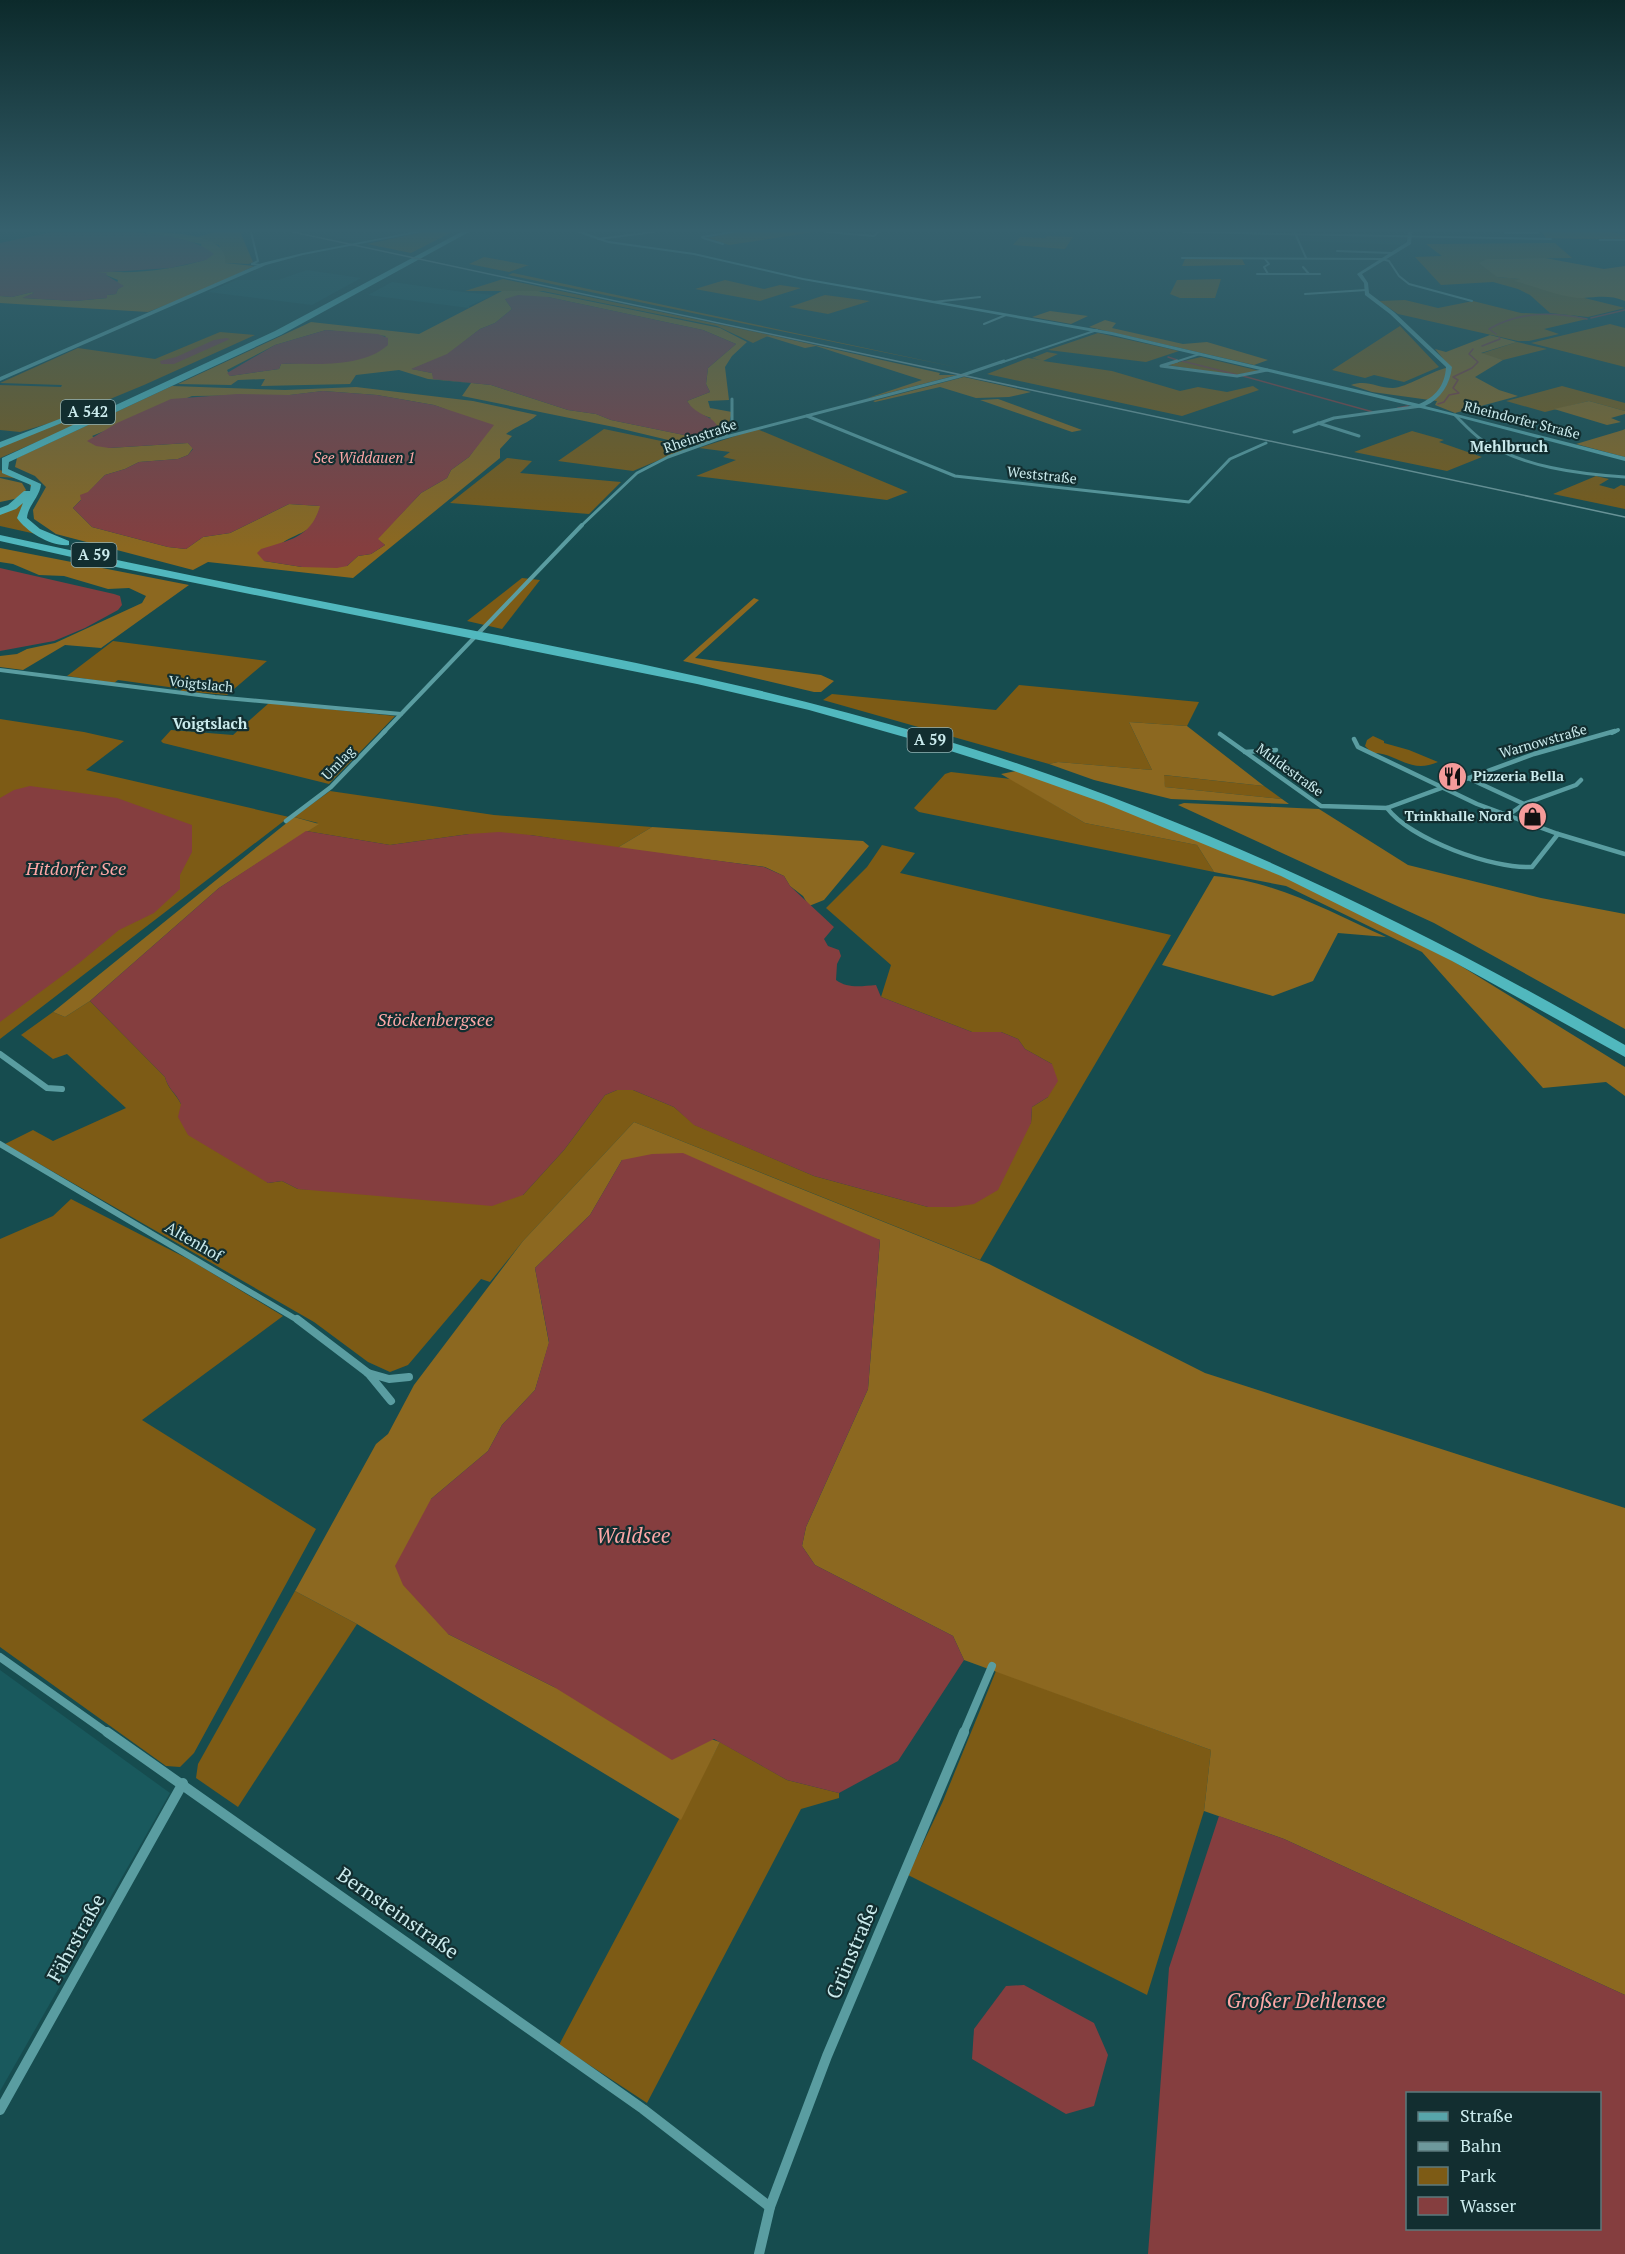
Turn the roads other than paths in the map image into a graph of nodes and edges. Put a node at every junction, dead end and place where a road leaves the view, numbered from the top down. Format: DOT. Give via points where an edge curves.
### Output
graph roads {
  1 [pos="95,337"];
  2 [pos="257,337"];
  3 [pos="269,337"];
  4 [pos="1076,337"];
  5 [pos="1128,337"];
  6 [pos="1418,337"];
  7 [pos="1200,354"];
  8 [pos="1267,370"];
  9 [pos="0,379"];
  10 [pos="732,399"];
  11 [pos="1421,405"];
  12 [pos="1455,415"];
  13 [pos="805,416"];
  14 [pos="1318,423"];
  15 [pos="43,428"];
  16 [pos="731,430"];
  17 [pos="743,431"];
  18 [pos="1290,433"];
  19 [pos="726,436"];
  20 [pos="1359,436"];
  21 [pos="0,439"];
  22 [pos="1266,443"];
  23 [pos="0,445"];
  24 [pos="36,445"];
  25 [pos="0,459"];
  26 [pos="1625,459"];
  27 [pos="0,477"];
  28 [pos="1625,477"];
  29 [pos="0,512"];
  30 [pos="0,527"];
  31 [pos="0,533"];
  32 [pos="0,538"];
  33 [pos="0,543"];
  34 [pos="65,543"];
  35 [pos="186,577"];
  36 [pos="0,670"];
  37 [pos="400,714"];
  38 [pos="1618,730"];
  39 [pos="1220,734"];
  40 [pos="1354,739"];
  41 [pos="1276,750"];
  42 [pos="1244,752"];
  43 [pos="1468,778"];
  44 [pos="1581,780"];
  45 [pos="1440,788"];
  46 [pos="1524,804"];
  47 [pos="1388,808"];
  48 [pos="1507,816"];
  49 [pos="286,821"];
  50 [pos="1558,834"];
  51 [pos="1625,854"];
  52 [pos="1625,1040"];
  53 [pos="1625,1052"];
  54 [pos="0,1054"];
  55 [pos="62,1089"];
  56 [pos="0,1144"];
  57 [pos="368,1373"];
  58 [pos="409,1377"];
  59 [pos="391,1401"];
  60 [pos="0,1656"];
  61 [pos="992,1666"];
  62 [pos="183,1783"];
  63 [pos="0,2110"];
  64 [pos="770,2206"];
  65 [pos="759,2254"];
  1 -- 9 [label="main road"];
  2 -- 15 [label="highway, A 542" via="132,394"];
  3 -- 24 [label="highway, A 542"];
  4 -- 13 [label="street, Rheinstraße" via="960,376"];
  5 -- 7 [label="main road, Rheindorfer Straße"];
  6 -- 11 [label="main road" via="1449,367 1438,396"];
  7 -- 8 [label="main road, Rheindorfer Straße"];
  7 -- 8 [label="street" via="1161,366 1233,375"];
  8 -- 11 [label="main road, Rheindorfer Straße"];
  10 -- 16 [label="street"];
  11 -- 12 [label="main road, Rheindorfer Straße"];
  11 -- 14 [label="street"];
  12 -- 26 [label="main road, Rheindorfer Straße"];
  12 -- 28 [label="street" via="1490,445 1564,469"];
  13 -- 17 [label="street, Rheinstraße"];
  13 -- 22 [label="street, Weststraße" via="955,476 1189,502 1230,459"];
  14 -- 18 [label="street"];
  14 -- 20 [label="street"];
  15 -- 21 [label="highway"];
  15 -- 23 [label="highway, A 542"];
  16 -- 17 [label="street"];
  16 -- 19 [label="street"];
  17 -- 19 [label="street, Rheinstraße"];
  19 -- 37 [label="street, Rheinstraße" via="637,473 607,499"];
  24 -- 25 [label="highway, A 542"];
  24 -- 34 [label="highway" via="5,460 2,467 36,484 36,492 22,512 28,526"];
  27 -- 29 [label="highway" via="20,481 29,489 17,503"];
  30 -- 34 [label="highway"];
  31 -- 35 [label="highway, A 59"];
  32 -- 35 [label="highway, A 59"];
  33 -- 35 [label="highway" via="138,572"];
  34 -- 35 [label="highway"];
  35 -- 52 [label="highway, A 59" via="677,670 861,714 1002,755 1159,810 1335,885 1489,962"];
  35 -- 53 [label="highway, A 59" via="692,679 876,724 1032,772 1175,824 1316,886 1474,965"];
  36 -- 37 [label="street, Voigtslach" via="215,697"];
  37 -- 49 [label="street, Umlag" via="331,787"];
  38 -- 43 [label="street, Warnowstraße" via="1526,756"];
  39 -- 42 [label="street, Muldestraße"];
  40 -- 45 [label="street" via="1358,747"];
  41 -- 42 [label="street"];
  42 -- 47 [label="street, Muldestraße" via="1321,806"];
  43 -- 45 [label="street, Warnowstraße"];
  43 -- 46 [label="street"];
  44 -- 46 [label="street"];
  45 -- 47 [label="street, Muldestraße"];
  45 -- 48 [label="street"];
  46 -- 48 [label="street"];
  47 -- 50 [label="street" via="1393,817 1433,839 1519,869 1532,867"];
  48 -- 50 [label="street"];
  50 -- 51 [label="street"];
  54 -- 55 [label="street" via="46,1088"];
  56 -- 57 [label="street, Altenhof" via="293,1316"];
  57 -- 58 [label="street, Altenhof"];
  57 -- 59 [label="street, Altenhof"];
  60 -- 62 [label="street, Bernsteinstraße"];
  61 -- 64 [label="street, Grünstraße" via="827,2056"];
  62 -- 63 [label="street, Fährstraße"];
  62 -- 64 [label="street, Bernsteinstraße" via="643,2109"];
  64 -- 65 [label="street, Grünstraße"];
}
